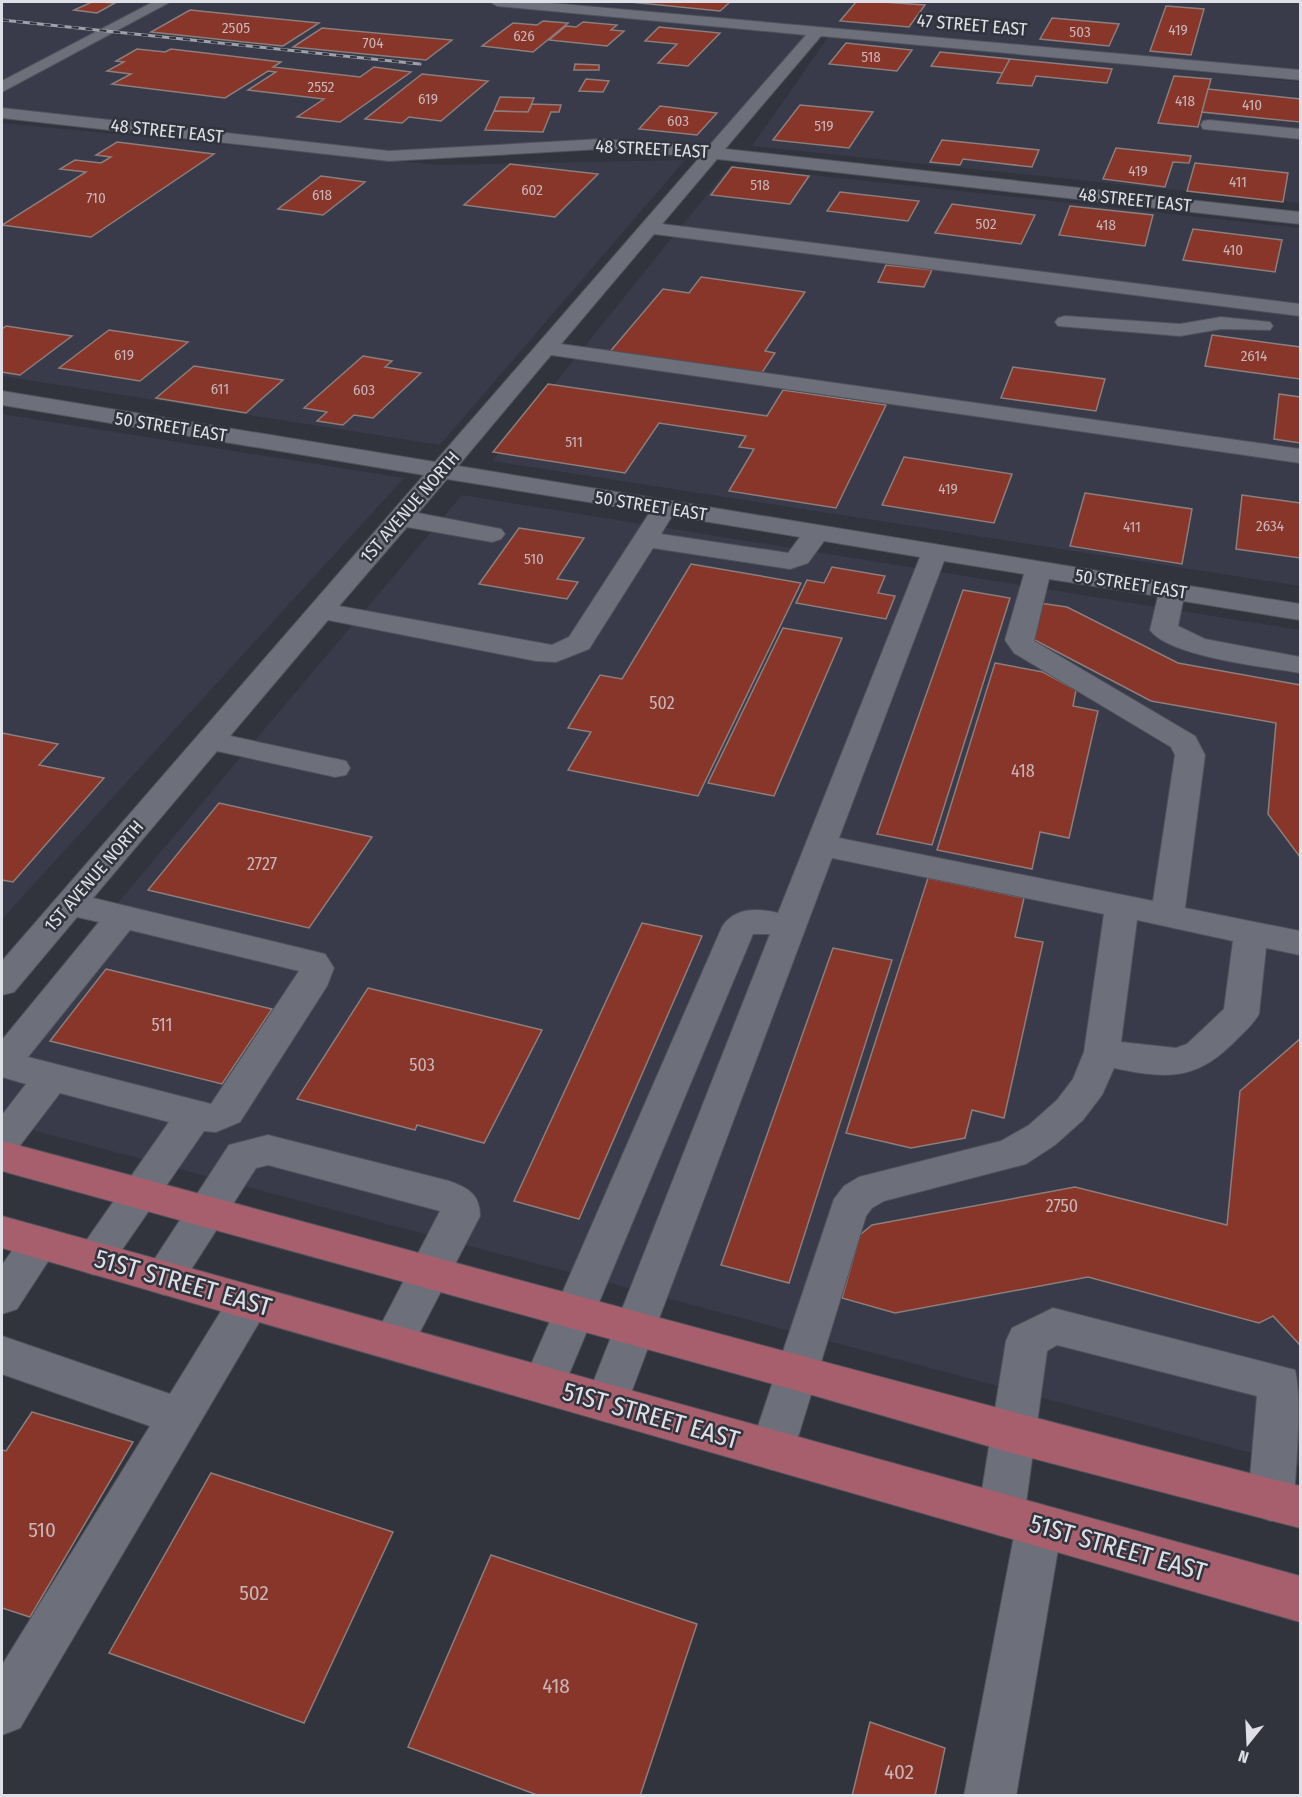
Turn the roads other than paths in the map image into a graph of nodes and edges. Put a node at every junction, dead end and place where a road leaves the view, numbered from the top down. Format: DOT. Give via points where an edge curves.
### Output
graph roads {
  1 [pos="163,2"];
  2 [pos="497,2"];
  3 [pos="818,30"];
  4 [pos="1230,68"];
  5 [pos="1300,75"];
  6 [pos="2,87"];
  7 [pos="1300,91"];
  8 [pos="2,113"];
  9 [pos="1209,125"];
  10 [pos="1300,134"];
  11 [pos="714,153"];
  12 [pos="1300,218"];
  13 [pos="650,228"];
  14 [pos="1300,310"];
  15 [pos="1065,322"];
  16 [pos="1300,329"];
  17 [pos="546,348"];
  18 [pos="2,399"];
  19 [pos="1300,456"];
  20 [pos="441,471"];
  21 [pos="665,508"];
  22 [pos="401,518"];
  23 [pos="815,533"];
  24 [pos="492,534"];
  25 [pos="646,539"];
  26 [pos="935,552"];
  27 [pos="1039,569"];
  28 [pos="1172,591"];
  29 [pos="321,611"];
  30 [pos="1300,612"];
  31 [pos="1300,665"];
  32 [pos="210,741"];
  33 [pos="335,768"];
  34 [pos="821,845"];
  35 [pos="70,904"];
  36 [pos="1122,906"];
  37 [pos="1167,916"];
  38 [pos="123,917"];
  39 [pos="789,927"];
  40 [pos="1251,933"];
  41 [pos="1300,943"];
  42 [pos="2,984"];
  43 [pos="1102,1052"];
  44 [pos="2,1064"];
  45 [pos="52,1077"];
  46 [pos="195,1115"];
  47 [pos="2,1142"];
  48 [pos="2,1156"];
  49 [pos="140,1193"];
  50 [pos="208,1212"];
  51 [pos="21,1237"];
  52 [pos="94,1258"];
  53 [pos="430,1272"];
  54 [pos="164,1278"];
  55 [pos="2,1297"];
  56 [pos="249,1302"];
  57 [pos="575,1311"];
  58 [pos="635,1328"];
  59 [pos="393,1342"];
  60 [pos="2,1354"];
  61 [pos="795,1371"];
  62 [pos="544,1385"];
  63 [pos="1290,1386"];
  64 [pos="607,1403"];
  65 [pos="180,1417"];
  66 [pos="1012,1433"];
  67 [pos="772,1450"];
  68 [pos="1291,1504"];
  69 [pos="1020,1521"];
  70 [pos="1300,1599"];
  71 [pos="2,1710"];
  72 [pos="990,1796"];
  1 -- 6 [label="street"];
  2 -- 3 [label="street, 47 STREET EAST"];
  3 -- 4 [label="street, 47 STREET EAST"];
  3 -- 11 [label="street, 1ST AVENUE NORTH"];
  4 -- 5 [label="street, 47 STREET EAST"];
  4 -- 7 [label="street" via="1225,84"];
  8 -- 11 [label="street, 48 STREET EAST" via="389,156 601,144"];
  9 -- 10 [label="street"];
  11 -- 12 [label="street, 48 STREET EAST"];
  11 -- 13 [label="street, 1ST AVENUE NORTH"];
  13 -- 14 [label="street"];
  13 -- 17 [label="street, 1ST AVENUE NORTH"];
  15 -- 16 [label="street" via="1180,330 1221,323"];
  17 -- 19 [label="street"];
  17 -- 20 [label="street, 1ST AVENUE NORTH"];
  18 -- 20 [label="street, 50 STREET EAST"];
  20 -- 21 [label="street, 50 STREET EAST"];
  20 -- 22 [label="street, 1ST AVENUE NORTH"];
  21 -- 23 [label="street, 50 STREET EAST"];
  21 -- 25 [label="street"];
  22 -- 24 [label="street"];
  22 -- 29 [label="street, 1ST AVENUE NORTH"];
  23 -- 25 [label="street" via="804,554 790,561"];
  23 -- 26 [label="street, 50 STREET EAST"];
  25 -- 29 [label="street" via="579,643 556,654"];
  26 -- 27 [label="street, 50 STREET EAST"];
  26 -- 34 [label="street"];
  27 -- 28 [label="street, 50 STREET EAST"];
  27 -- 37 [label="street" via="1020,633 1024,647 1184,742 1191,755"];
  28 -- 30 [label="street, 50 STREET EAST"];
  28 -- 31 [label="street" via="1164,630 1197,646"];
  29 -- 32 [label="street, 1ST AVENUE NORTH"];
  32 -- 33 [label="street"];
  32 -- 35 [label="street, 1ST AVENUE NORTH"];
  34 -- 36 [label="street"];
  34 -- 39 [label="street"];
  35 -- 38 [label="street"];
  35 -- 42 [label="street, 1ST AVENUE NORTH"];
  36 -- 37 [label="street"];
  36 -- 43 [label="street"];
  37 -- 40 [label="street"];
  38 -- 44 [label="street"];
  38 -- 46 [label="street" via="313,962 317,968 315,977 227,1112 213,1119"];
  39 -- 57 [label="street" via="758,920 746,921 740,927"];
  39 -- 58 [label="street"];
  40 -- 41 [label="street"];
  40 -- 43 [label="street" via="1241,1014 1200,1053 1179,1062"];
  43 -- 61 [label="street" via="1089,1085 1070,1110 1042,1135 1012,1153 873,1188 858,1197 848,1210"];
  44 -- 45 [label="street"];
  45 -- 46 [label="street"];
  45 -- 47 [label="street"];
  46 -- 49 [label="street"];
  48 -- 49 [label="main road"];
  49 -- 50 [label="main road"];
  49 -- 52 [label="street"];
  50 -- 53 [label="main road"];
  50 -- 53 [label="street" via="243,1156 268,1150 449,1197 460,1204 460,1216"];
  50 -- 54 [label="street"];
  51 -- 52 [label="main road, 51ST STREET EAST"];
  51 -- 55 [label="street"];
  52 -- 54 [label="main road, 51ST STREET EAST"];
  53 -- 57 [label="main road"];
  53 -- 59 [label="street"];
  54 -- 56 [label="main road, 51ST STREET EAST"];
  56 -- 59 [label="main road, 51ST STREET EAST"];
  56 -- 65 [label="street"];
  57 -- 58 [label="main road"];
  57 -- 62 [label="street"];
  58 -- 61 [label="main road"];
  58 -- 64 [label="street"];
  59 -- 62 [label="main road, 51ST STREET EAST"];
  60 -- 65 [label="street"];
  61 -- 66 [label="main road"];
  61 -- 67 [label="street"];
  62 -- 64 [label="main road, 51ST STREET EAST"];
  63 -- 66 [label="street" via="1053,1326 1027,1341"];
  63 -- 68 [label="street"];
  64 -- 67 [label="main road, 51ST STREET EAST"];
  65 -- 71 [label="street"];
  66 -- 68 [label="main road"];
  66 -- 69 [label="street"];
  67 -- 69 [label="main road, 51ST STREET EAST"];
  69 -- 70 [label="main road, 51ST STREET EAST"];
  69 -- 72 [label="street"];
}
